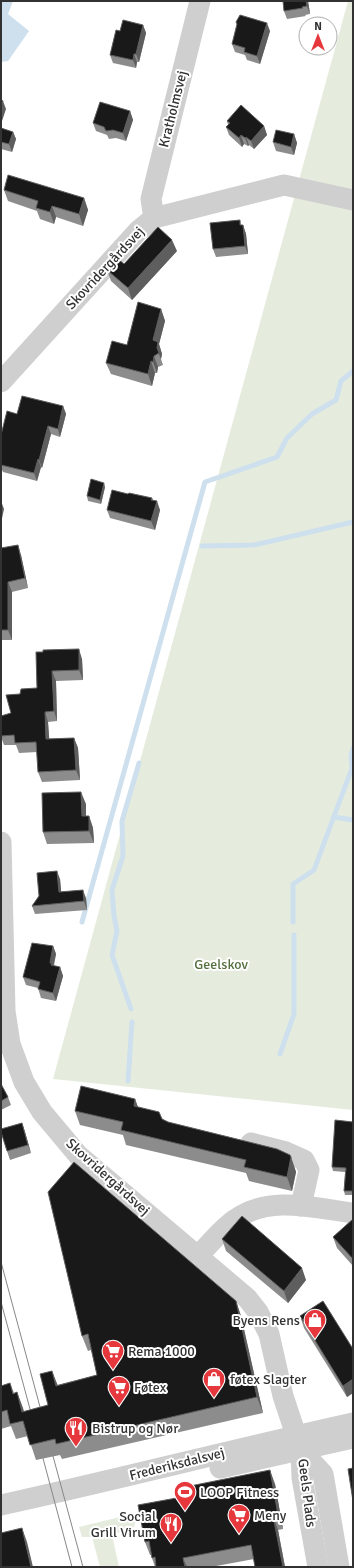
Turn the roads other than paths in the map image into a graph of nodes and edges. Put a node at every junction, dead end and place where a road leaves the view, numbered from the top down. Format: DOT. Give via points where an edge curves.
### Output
graph roads {
  1 [pos="200,1"];
  2 [pos="353,200"];
  3 [pos="154,218"];
  4 [pos="1,382"];
  5 [pos="1,842"];
  6 [pos="235,1139"];
  7 [pos="301,1206"];
  8 [pos="353,1213"];
  9 [pos="198,1256"];
  10 [pos="353,1423"];
  11 [pos="353,1438"];
  12 [pos="299,1443"];
  13 [pos="1,1505"];
  14 [pos="1,1517"];
  15 [pos="318,1567"];
  16 [pos="339,1567"];
  1 -- 3 [label="street, Kratholmsvej" via="152,200"];
  2 -- 3 [label="street, Skovridergårdsvej" via="284,185"];
  3 -- 4 [label="street, Skovridergårdsvej" via="138,231"];
  5 -- 9 [label="street, Skovridergårdsvej" via="5,1011 10,1044 24,1082 42,1112 98,1183"];
  6 -- 7 [label="street" via="286,1152 304,1160 309,1170"];
  7 -- 8 [label="street"];
  7 -- 9 [label="street" via="285,1204 256,1208 235,1219"];
  9 -- 12 [label="street, Skovridergårdsvej" via="247,1298 258,1312 269,1334 283,1396"];
  10 -- 12 [label="street, Frederiksdalsvej"];
  11 -- 12 [label="street, Frederiksdalsvej"];
  12 -- 13 [label="street, Frederiksdalsvej"];
  12 -- 14 [label="street, Frederiksdalsvej" via="140,1485"];
  12 -- 15 [label="street, Geels Plads" via="302,1478"];
  12 -- 16 [label="street, Geels Plads" via="323,1474"];
}
